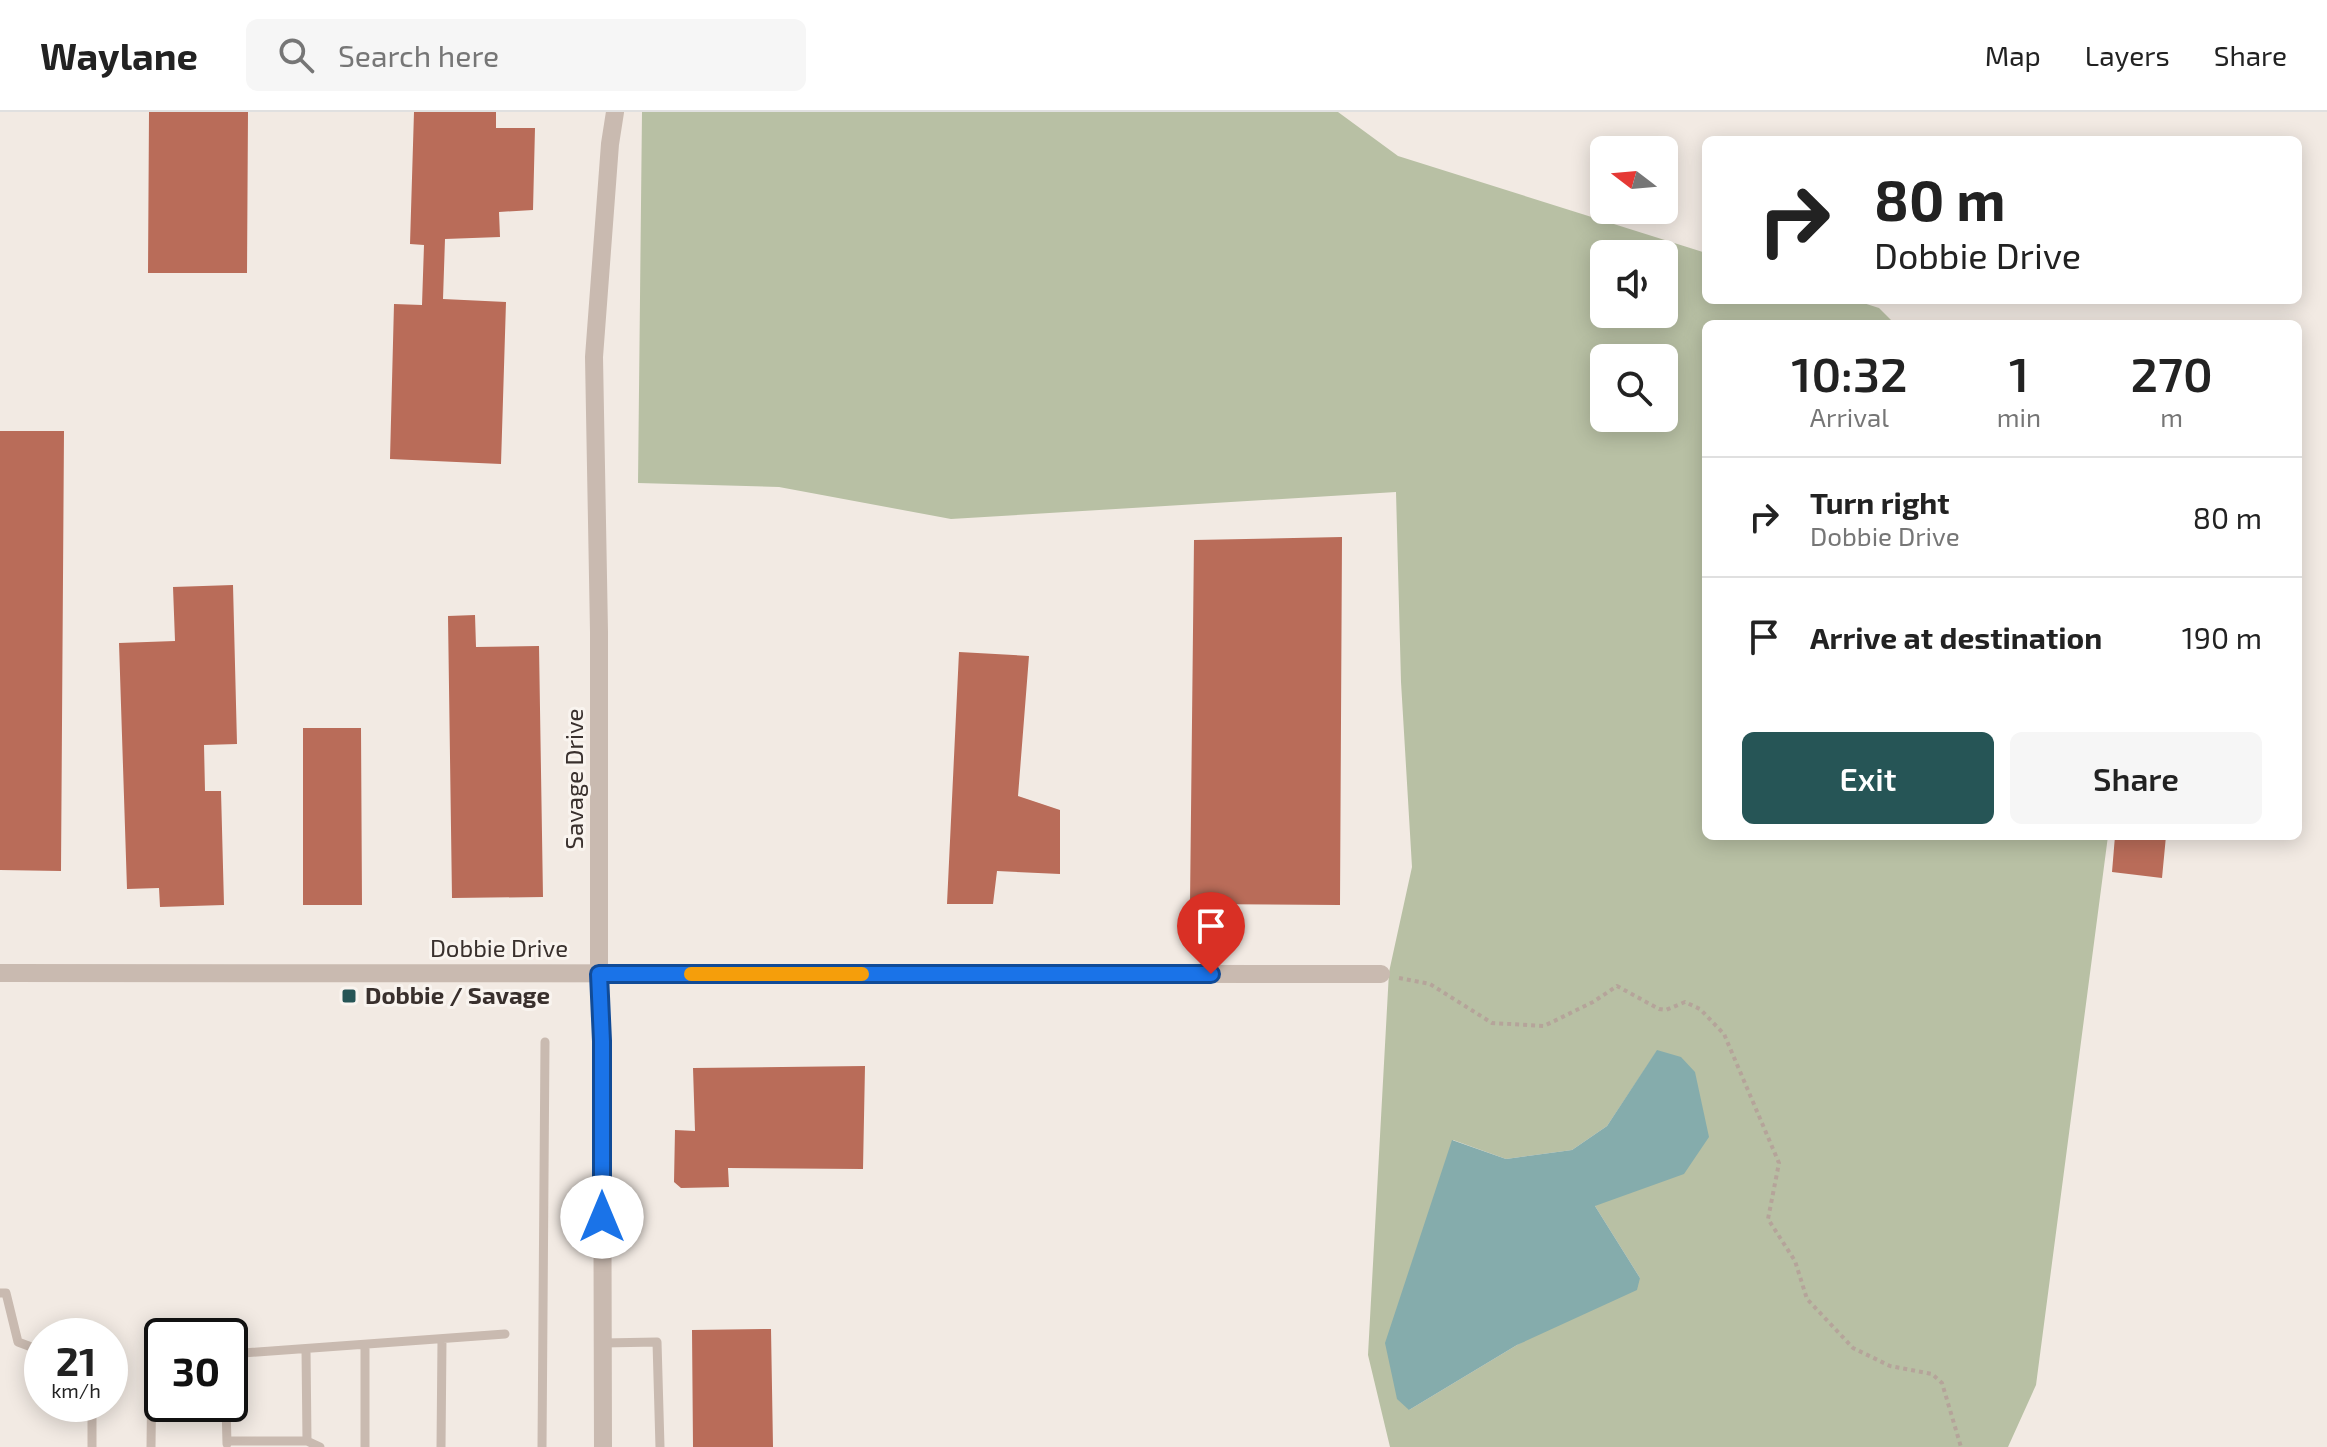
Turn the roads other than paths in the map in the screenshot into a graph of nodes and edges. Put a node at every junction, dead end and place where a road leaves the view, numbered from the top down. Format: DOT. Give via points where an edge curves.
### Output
graph roads {
  1 [pos="615,112"];
  2 [pos="0,973"];
  3 [pos="599,974"];
  4 [pos="1381,974"];
  5 [pos="545,1042"];
  6 [pos="0,1293"];
  7 [pos="505,1334"];
  8 [pos="442,1340"];
  9 [pos="603,1343"];
  10 [pos="24,1344"];
  11 [pos="365,1345"];
  12 [pos="306,1349"];
  13 [pos="248,1353"];
  14 [pos="92,1422"];
  15 [pos="151,1422"];
  16 [pos="227,1422"];
  17 [pos="307,1441"];
  18 [pos="228,1444"];
  19 [pos="92,1447"];
  20 [pos="151,1447"];
  21 [pos="320,1447"];
  22 [pos="365,1447"];
  23 [pos="441,1447"];
  24 [pos="542,1447"];
  25 [pos="603,1447"];
  26 [pos="660,1447"];
  1 -- 3 [label="street, Savage Drive" via="594,357"];
  2 -- 3 [label="street, Dobbie Drive"];
  3 -- 4 [label="street, Dobbie Drive"];
  3 -- 9 [label="street, Savage Drive"];
  5 -- 24 [label="lane"];
  6 -- 10 [label="lane" via="6,1293 18,1342"];
  7 -- 8 [label="lane"];
  8 -- 11 [label="lane"];
  8 -- 23 [label="lane"];
  9 -- 25 [label="street, Savage Drive"];
  9 -- 26 [label="lane" via="657,1342"];
  11 -- 12 [label="lane"];
  11 -- 22 [label="lane"];
  12 -- 13 [label="lane"];
  12 -- 17 [label="lane"];
  14 -- 19 [label="lane"];
  15 -- 20 [label="lane"];
  16 -- 18 [label="lane"];
  17 -- 18 [label="lane"];
  17 -- 21 [label="lane"];
}
